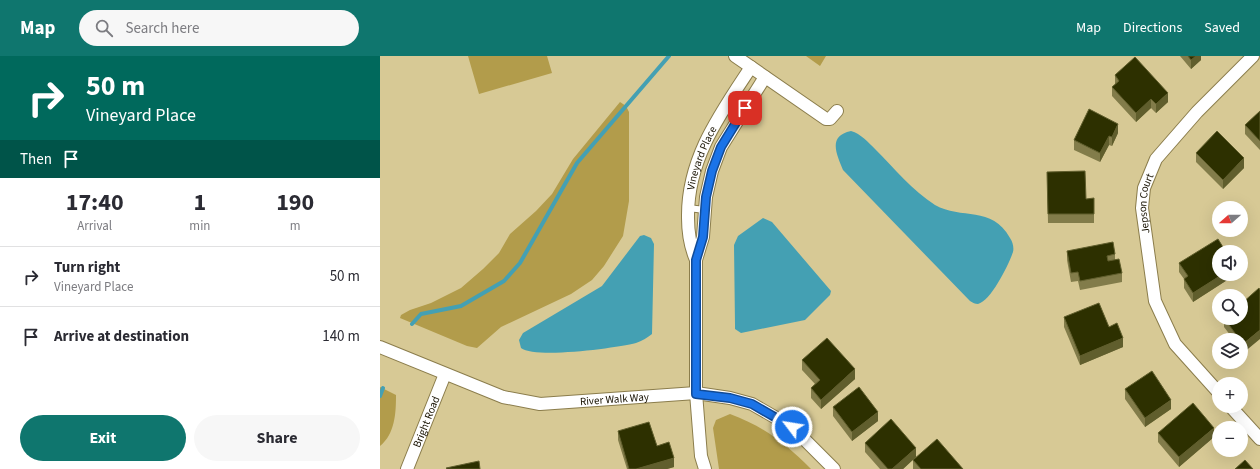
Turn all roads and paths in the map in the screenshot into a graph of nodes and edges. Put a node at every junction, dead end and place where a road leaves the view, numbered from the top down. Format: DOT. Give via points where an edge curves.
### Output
graph roads {
  1 [pos="735,56"];
  2 [pos="1253,56"];
  3 [pos="751,67"];
  4 [pos="765,77"];
  5 [pos="837,111"];
  6 [pos="688,208"];
  7 [pos="705,210"];
  8 [pos="696,260"];
  9 [pos="380,347"];
  10 [pos="445,374"];
  11 [pos="1212,385"];
  12 [pos="696,394"];
  13 [pos="1236,413"];
  14 [pos="1260,439"];
  15 [pos="407,469"];
  16 [pos="705,469"];
  17 [pos="834,469"];
  1 -- 3 [label="street"];
  2 -- 11 [label="street, Jepson Court" via="1197,112 1156,159 1144,188 1142,208 1155,301 1175,344"];
  3 -- 4 [label="street"];
  3 -- 6 [label="street, Vineyard Place" via="715,122 702,148 692,175"];
  4 -- 5 [label="street" via="826,119 830,119"];
  4 -- 7 [label="street, Vineyard Place" via="721,147 712,171"];
  6 -- 7 [label="lane"];
  6 -- 8 [label="street, Vineyard Place" via="691,246"];
  7 -- 8 [label="street, Vineyard Place" via="703,237"];
  8 -- 12 [label="street, Vineyard Place"];
  9 -- 10 [label="street, River Walk Way"];
  10 -- 12 [label="street, River Walk Way" via="503,398 540,404"];
  10 -- 15 [label="street, Bright Road"];
  12 -- 16 [label="street, Vineyard Place" via="701,456"];
  12 -- 17 [label="street, River Walk Way" via="730,398 752,404 792,427"];
  13 -- 14 [label="street"];
}
